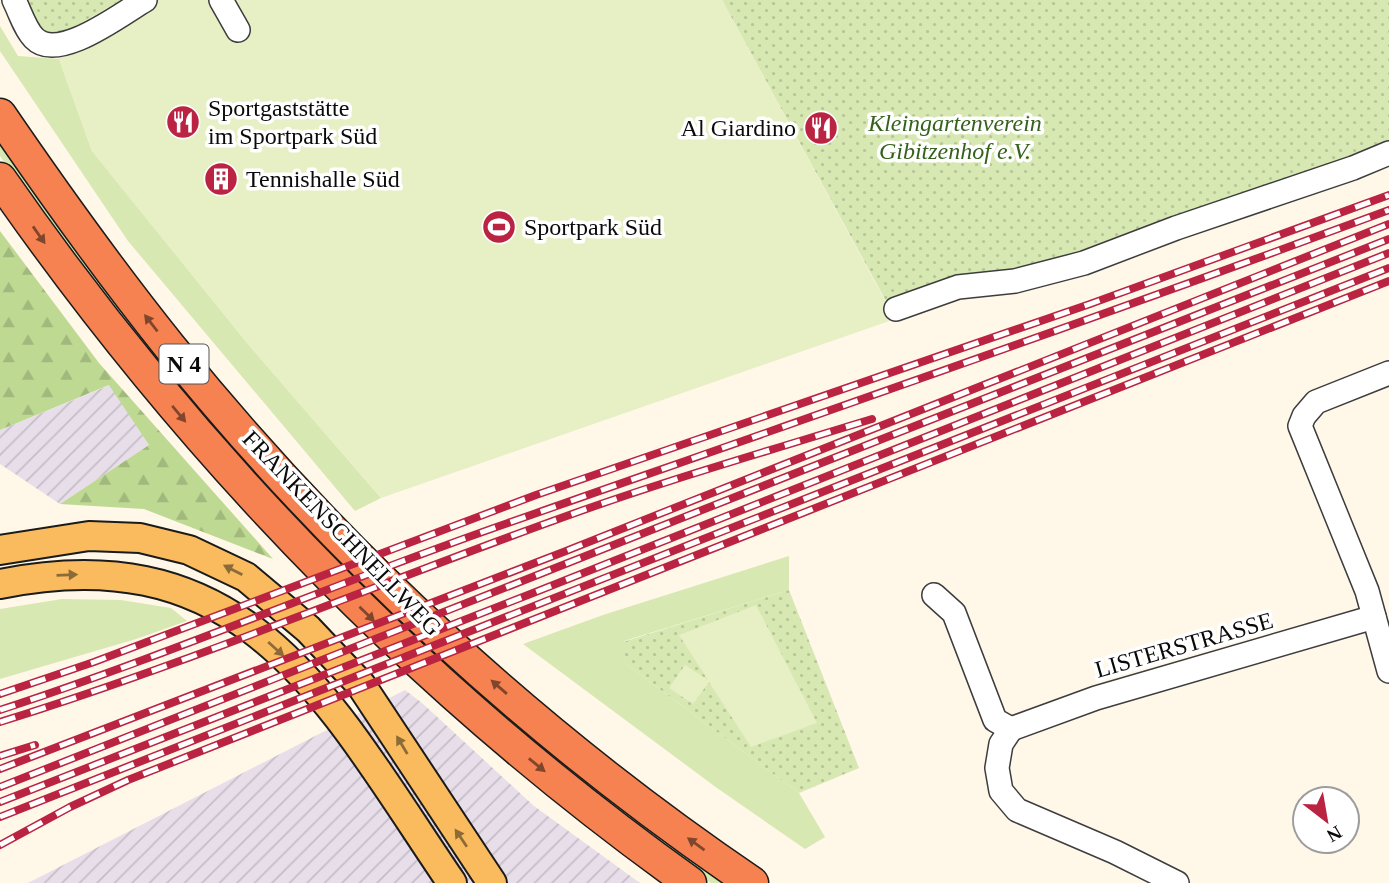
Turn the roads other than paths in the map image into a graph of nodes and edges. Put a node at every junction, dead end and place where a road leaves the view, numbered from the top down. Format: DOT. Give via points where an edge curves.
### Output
graph roads {
  1 [pos="14,0"];
  2 [pos="145,0"];
  3 [pos="221,0"];
  4 [pos="238,30"];
  5 [pos="0,115"];
  6 [pos="1389,153"];
  7 [pos="0,179"];
  8 [pos="896,309"];
  9 [pos="1389,373"];
  10 [pos="0,550"];
  11 [pos="0,584"];
  12 [pos="933,595"];
  13 [pos="1374,617"];
  14 [pos="1389,671"];
  15 [pos="1012,729"];
  16 [pos="452,883"];
  17 [pos="492,883"];
  18 [pos="690,883"];
  19 [pos="752,883"];
  20 [pos="1177,883"];
  1 -- 2 [label="street" via="32,37 58,46 78,40"];
  3 -- 4 [label="street"];
  19 -- 5 [label="highway, FRANKENSCHNELLWEG / N 4, one-way" via="555,736 352,549 171,348 96,252"];
  6 -- 8 [label="street" via="1084,263 1015,281 958,287"];
  7 -- 18 [label="highway, FRANKENSCHNELLWEG / N 4, one-way" via="136,362 318,566 472,711"];
  9 -- 13 [label="street" via="1315,402 1300,426"];
  17 -- 10 [label="main road, one-way" via="372,699 338,658 246,577 211,559 153,541 71,538"];
  11 -- 16 [label="main road, one-way" via="49,576 124,576 179,590 230,614 272,645 319,693"];
  12 -- 15 [label="street" via="954,613 995,720"];
  13 -- 14 [label="street"];
  13 -- 15 [label="street, LISTERSTRASSE" via="1096,698"];
  15 -- 20 [label="street" via="1001,744 996,768 1001,791 1017,810"];
}
